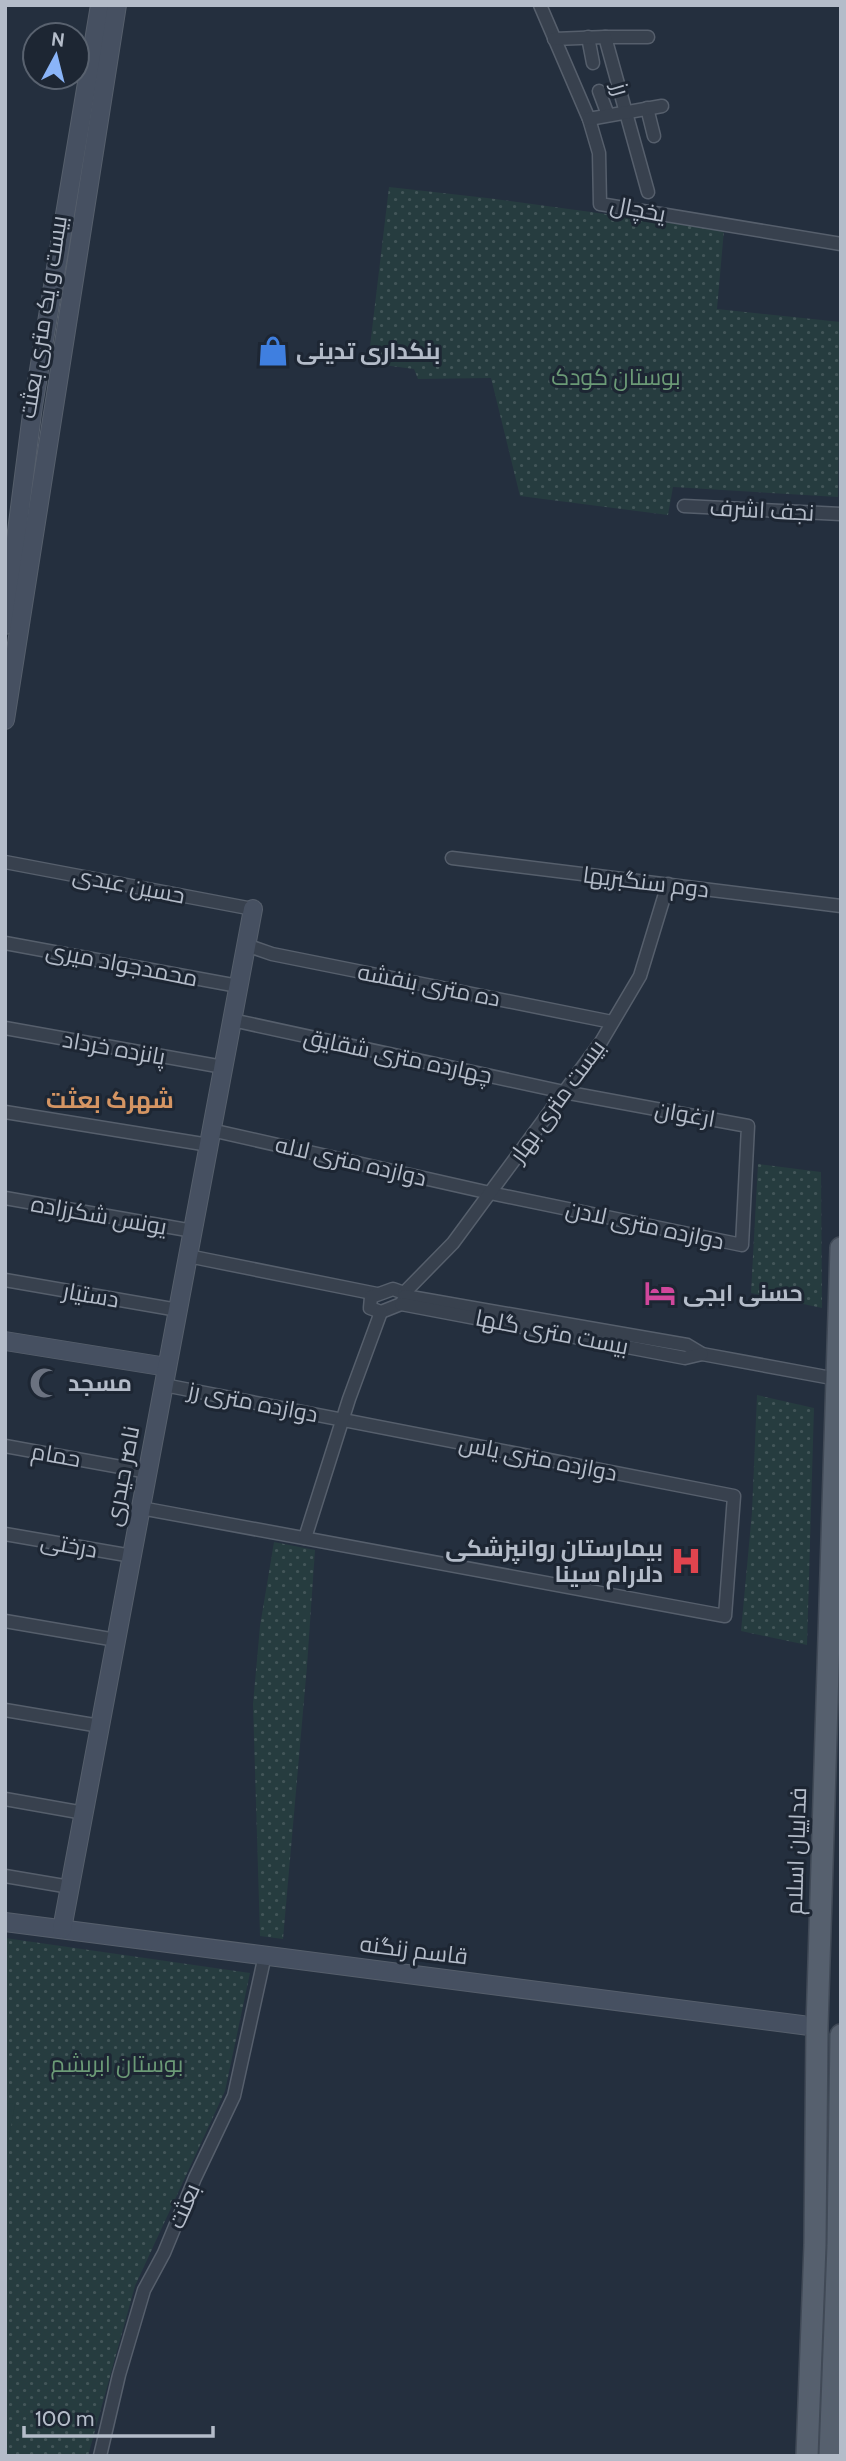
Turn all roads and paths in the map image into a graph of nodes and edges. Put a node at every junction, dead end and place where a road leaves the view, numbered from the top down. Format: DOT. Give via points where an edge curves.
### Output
graph roads {
  1 [pos="100,5"];
  2 [pos="117,5"];
  3 [pos="540,5"];
  4 [pos="588,37"];
  5 [pos="605,37"];
  6 [pos="648,37"];
  7 [pos="554,39"];
  8 [pos="593,63"];
  9 [pos="599,91"];
  10 [pos="662,106"];
  11 [pos="648,108"];
  12 [pos="627,111"];
  13 [pos="608,115"];
  14 [pos="589,119"];
  15 [pos="654,136"];
  16 [pos="648,192"];
  17 [pos="841,244"];
  18 [pos="684,506"];
  19 [pos="841,514"];
  20 [pos="5,625"];
  21 [pos="5,720"];
  22 [pos="452,858"];
  23 [pos="5,862"];
  24 [pos="668,884"];
  25 [pos="841,905"];
  26 [pos="253,909"];
  27 [pos="5,943"];
  28 [pos="246,945"];
  29 [pos="238,986"];
  30 [pos="232,1020"];
  31 [pos="612,1022"];
  32 [pos="5,1028"];
  33 [pos="223,1067"];
  34 [pos="564,1092"];
  35 [pos="5,1112"];
  36 [pos="210,1137"];
  37 [pos="745,1185"];
  38 [pos="490,1193"];
  39 [pos="5,1198"];
  40 [pos="192,1231"];
  41 [pos="841,1248"];
  42 [pos="188,1256"];
  43 [pos="5,1280"];
  44 [pos="377,1294"];
  45 [pos="403,1298"];
  46 [pos="178,1310"];
  47 [pos="381,1312"];
  48 [pos="5,1341"];
  49 [pos="165,1376"];
  50 [pos="837,1379"];
  51 [pos="343,1420"];
  52 [pos="5,1446"];
  53 [pos="148,1472"];
  54 [pos="141,1508"];
  55 [pos="5,1534"];
  56 [pos="305,1538"];
  57 [pos="132,1556"];
  58 [pos="5,1621"];
  59 [pos="116,1640"];
  60 [pos="5,1710"];
  61 [pos="100,1726"];
  62 [pos="5,1799"];
  63 [pos="84,1813"];
  64 [pos="5,1876"];
  65 [pos="70,1886"];
  66 [pos="5,1922"];
  67 [pos="62,1929"];
  68 [pos="265,1955"];
  69 [pos="817,2027"];
  70 [pos="841,2035"];
  71 [pos="839,2246"];
  72 [pos="837,2365"];
  73 [pos="100,2456"];
  74 [pos="807,2456"];
  75 [pos="830,2456"];
  1 -- 20 [label="street, بیست و یک متری بعثت" via="33,407"];
  2 -- 21 [label="street, بیست و یک متری بعثت"];
  3 -- 7 [label="street, یخچال"];
  4 -- 5 [label="street"];
  4 -- 7 [label="street"];
  4 -- 8 [label="street"];
  5 -- 6 [label="street"];
  5 -- 12 [label="street, رز"];
  7 -- 14 [label="street, یخچال"];
  9 -- 13 [label="street"];
  10 -- 11 [label="street"];
  11 -- 12 [label="street"];
  11 -- 15 [label="street"];
  12 -- 13 [label="street"];
  12 -- 16 [label="street, رز"];
  13 -- 14 [label="street"];
  14 -- 17 [label="street, یخچال" via="599,153 600,204"];
  18 -- 19 [label="street, نجف اشرف"];
  22 -- 24 [label="street, دوم سنگبریها"];
  23 -- 26 [label="street, حسین عبدی"];
  24 -- 25 [label="street, دوم سنگبریها"];
  24 -- 31 [label="street, بیست متری بهار" via="640,976"];
  26 -- 28 [label="street, ناصر حیدری"];
  27 -- 29 [label="street, محمدجواد میری"];
  28 -- 29 [label="street, ناصر حیدری"];
  28 -- 31 [label="street, ده متری بنفشه"];
  29 -- 30 [label="street, ناصر حیدری"];
  30 -- 33 [label="street, ناصر حیدری"];
  30 -- 34 [label="street, چهارده متری شقایق"];
  31 -- 34 [label="street, بیست متری بهار"];
  32 -- 33 [label="street, پانزده خرداد"];
  33 -- 36 [label="street, ناصر حیدری"];
  34 -- 37 [label="street, ارغوان" via="748,1126"];
  34 -- 38 [label="street, بیست متری بهار"];
  35 -- 36 [label="street, دوازده متری لاله"];
  36 -- 38 [label="street, دوازده متری لاله"];
  36 -- 40 [label="street, ناصر حیدری"];
  37 -- 38 [label="street, دوازده متری لادن" via="742,1245"];
  38 -- 45 [label="street, بیست متری بهار"];
  39 -- 40 [label="street, یونس شکرزاده"];
  40 -- 42 [label="street, ناصر حیدری"];
  41 -- 50 [label="main road, فداییان اسلام"];
  42 -- 44 [label="street"];
  42 -- 46 [label="street, ناصر حیدری"];
  43 -- 46 [label="street, دستیار"];
  44 -- 45 [label="street, بیست متری گلها" via="393,1289"];
  44 -- 47 [label="street" via="369,1305"];
  45 -- 47 [label="street"];
  45 -- 50 [label="street, بیست متری گلها" via="685,1358 702,1353"];
  46 -- 49 [label="street, ناصر حیدری"];
  47 -- 51 [label="street"];
  48 -- 49 [label="street"];
  49 -- 51 [label="street, دوازده متری رز"];
  49 -- 53 [label="street, ناصر حیدری"];
  50 -- 69 [label="main road, فداییان اسلام"];
  51 -- 56 [label="street"];
  51 -- 56 [label="street, دوازده متری یاس" via="734,1496 725,1616"];
  52 -- 53 [label="street, حمام"];
  53 -- 54 [label="street, ناصر حیدری"];
  54 -- 56 [label="street"];
  54 -- 57 [label="street, ناصر حیدری"];
  55 -- 57 [label="street, درختی"];
  57 -- 59 [label="street, ناصر حیدری"];
  58 -- 59 [label="street"];
  59 -- 61 [label="street, ناصر حیدری"];
  60 -- 61 [label="street"];
  61 -- 63 [label="street, ناصر حیدری"];
  62 -- 63 [label="street"];
  63 -- 65 [label="street, ناصر حیدری"];
  64 -- 65 [label="street"];
  65 -- 67 [label="street, ناصر حیدری"];
  66 -- 67 [label="street, قاسم زنگنه"];
  67 -- 68 [label="street, قاسم زنگنه"];
  68 -- 69 [label="street, قاسم زنگنه"];
  68 -- 73 [label="street, بعثت" via="234,2096 144,2290"];
  69 -- 74 [label="main road, فداییان اسلام"];
  70 -- 71 [label="main road"];
  71 -- 72 [label="main road"];
  72 -- 75 [label="main road"];
}
